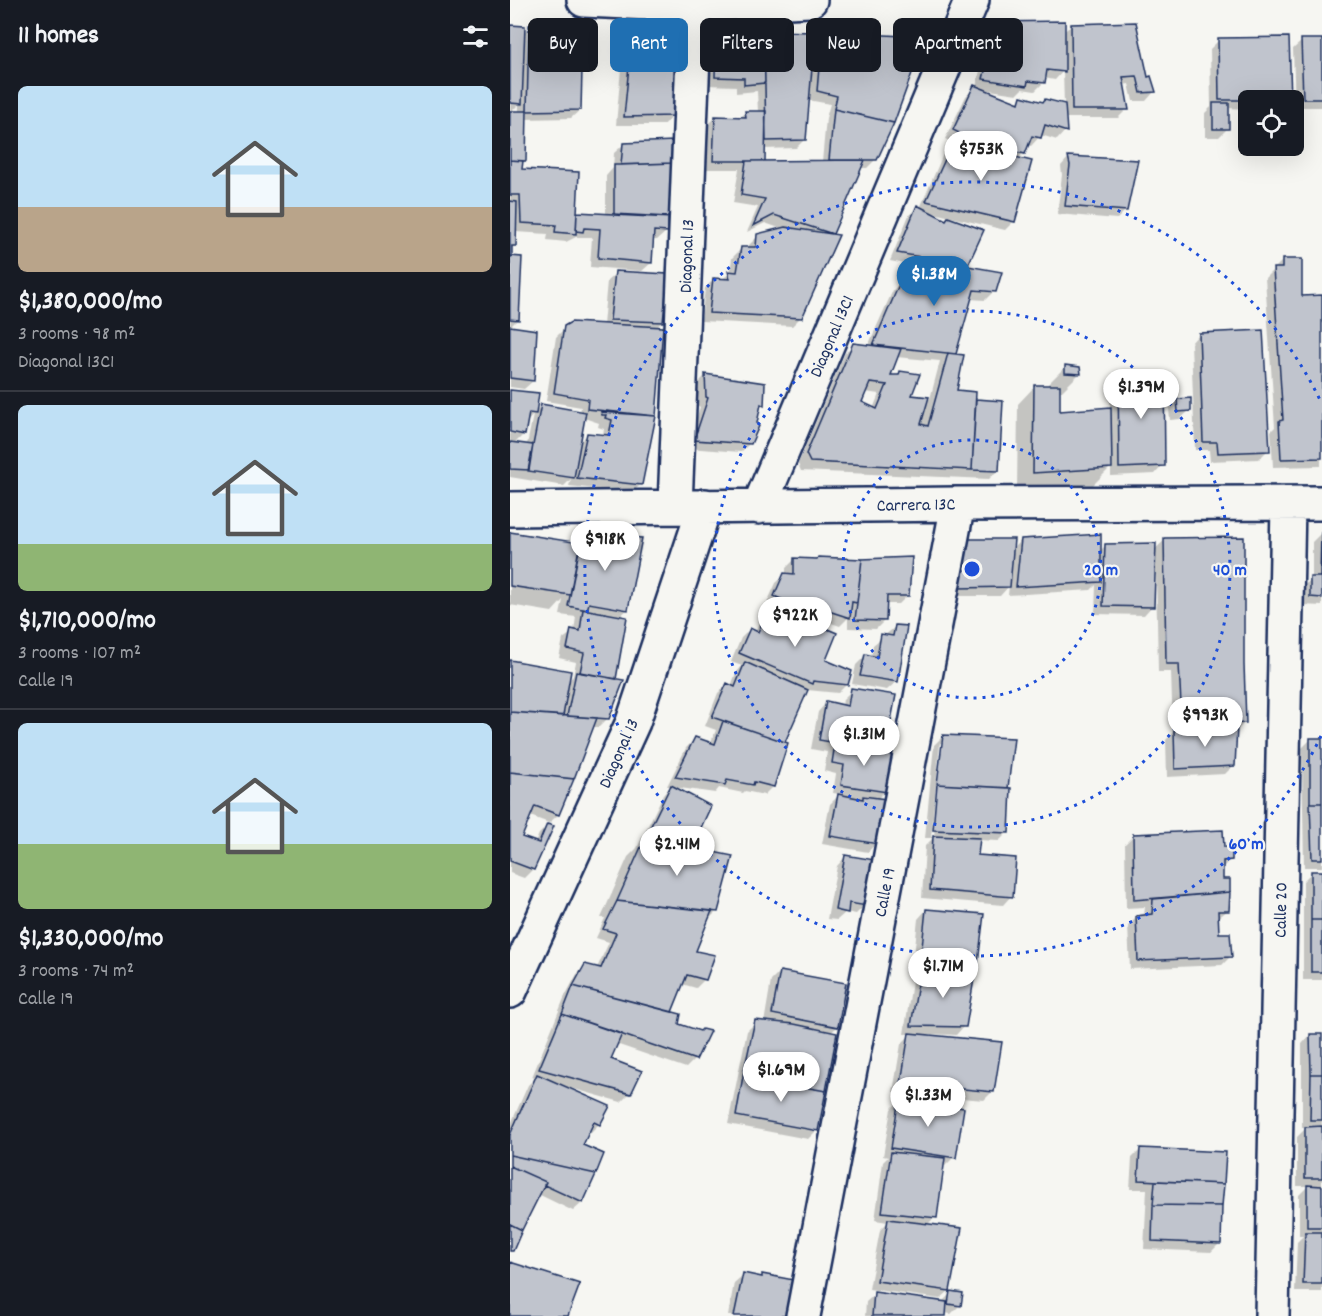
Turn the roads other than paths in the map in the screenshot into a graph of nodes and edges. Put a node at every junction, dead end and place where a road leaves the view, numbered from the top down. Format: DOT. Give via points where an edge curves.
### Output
graph roads {
  1 [pos="584,0"];
  2 [pos="810,0"];
  3 [pos="972,0"];
  4 [pos="697,3"];
  5 [pos="1322,503"];
  6 [pos="958,504"];
  7 [pos="1288,504"];
  8 [pos="690,506"];
  9 [pos="759,507"];
  10 [pos="510,509"];
  11 [pos="510,991"];
  12 [pos="803,1316"];
  13 [pos="1272,1316"];
  1 -- 4 [label="street"];
  2 -- 4 [label="street"];
  3 -- 9 [label="street, Diagonal 13C1"];
  4 -- 8 [label="street, Diagonal 13"];
  5 -- 7 [label="street, Carrera 13C"];
  6 -- 7 [label="street, Carrera 13C"];
  6 -- 9 [label="street, Carrera 13C"];
  6 -- 12 [label="street, Calle 19"];
  7 -- 13 [label="street, Calle 20"];
  8 -- 9 [label="street, Carrera 13C"];
  8 -- 10 [label="street, Carrera 13C"];
  8 -- 11 [label="street, Diagonal 13" via="633,722"];
}
